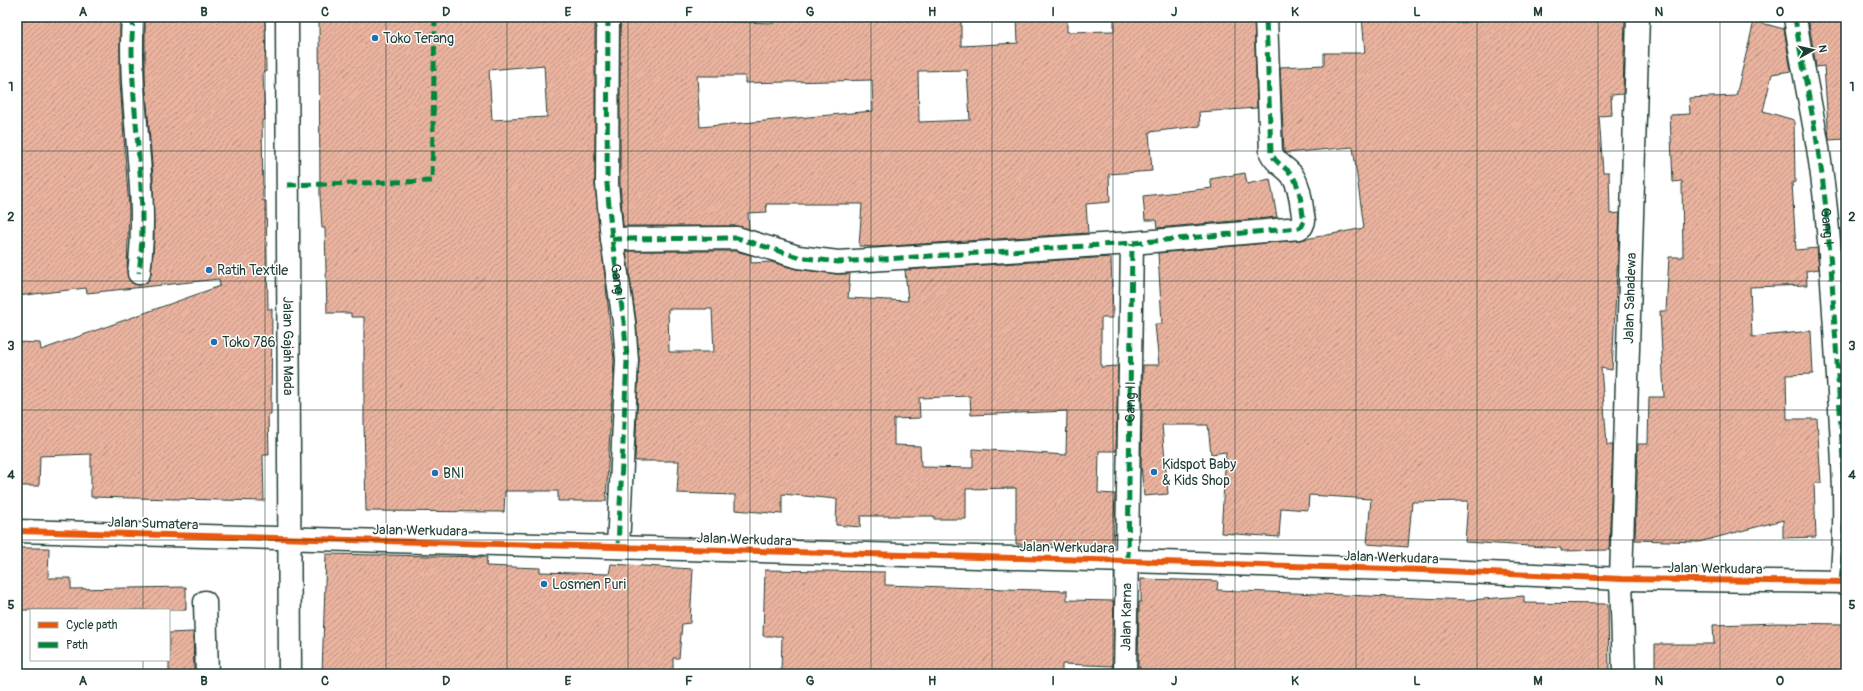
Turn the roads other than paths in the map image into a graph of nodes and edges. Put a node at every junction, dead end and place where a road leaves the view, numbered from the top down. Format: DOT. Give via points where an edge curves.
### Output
graph roads {
  1 [pos="133,17"];
  2 [pos="287,17"];
  3 [pos="608,17"];
  4 [pos="1266,17"];
  5 [pos="1638,17"];
  6 [pos="1795,17"];
  7 [pos="612,239"];
  8 [pos="1132,243"];
  9 [pos="139,273"];
  10 [pos="17,531"];
  11 [pos="288,538"];
  12 [pos="618,547"];
  13 [pos="1128,561"];
  14 [pos="1622,579"];
  15 [pos="1844,582"];
  16 [pos="205,602"];
  17 [pos="207,674"];
  18 [pos="290,674"];
  19 [pos="1125,674"];
  20 [pos="1624,674"];
  1 -- 9 [label="street" via="133,79 143,234"];
  2 -- 11 [label="street, Jalan Gajah Mada"];
  3 -- 7 [label="street, Gang I" via="607,184"];
  4 -- 8 [label="street" via="1271,153 1275,161 1292,175 1297,184 1303,224 1294,229"];
  5 -- 14 [label="street, Jalan Sahadewa"];
  6 -- 15 [label="street, Gang I" via="1826,209 1843,464"];
  7 -- 8 [label="street" via="737,238 798,257 838,262"];
  7 -- 12 [label="street, Gang I" via="627,360"];
  8 -- 13 [label="street, Gang II"];
  10 -- 11 [label="street, Jalan Sumatera"];
  11 -- 12 [label="street, Jalan Werkudara"];
  11 -- 18 [label="street, Jalan Gajah Mada"];
  12 -- 13 [label="street, Jalan Werkudara"];
  13 -- 14 [label="street, Jalan Werkudara"];
  13 -- 19 [label="street, Jalan Karna"];
  14 -- 15 [label="street, Jalan Werkudara"];
  14 -- 20 [label="street, Jalan Sahadewa"];
  16 -- 17 [label="street"];
}
